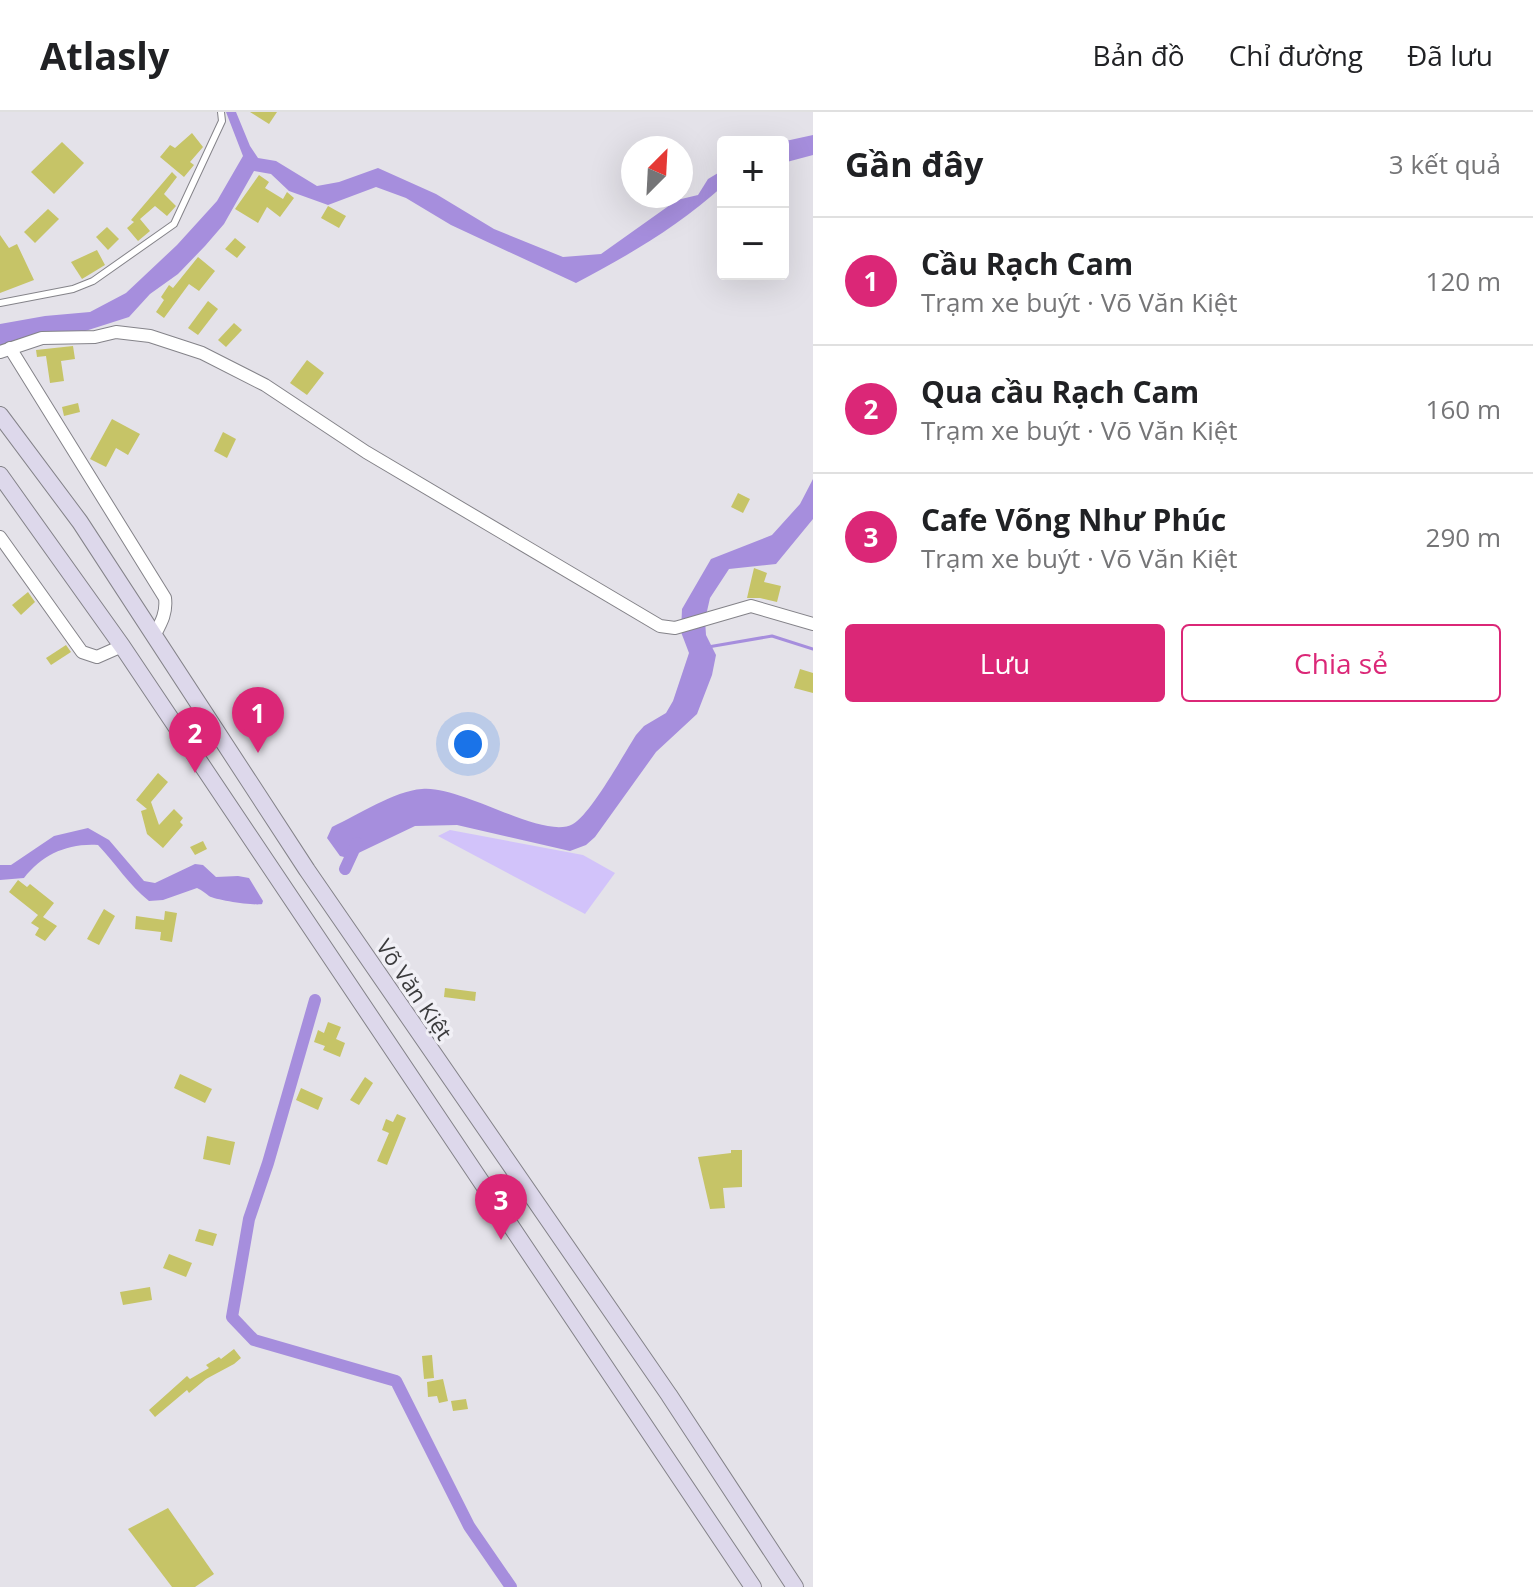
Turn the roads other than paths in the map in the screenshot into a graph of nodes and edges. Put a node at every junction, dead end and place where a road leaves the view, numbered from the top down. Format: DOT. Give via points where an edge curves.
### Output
graph roads {
  1 [pos="221,112"];
  2 [pos="0,303"];
  3 [pos="5,350"];
  4 [pos="0,415"];
  5 [pos="0,475"];
  6 [pos="0,537"];
  7 [pos="813,624"];
  8 [pos="154,636"];
  9 [pos="122,646"];
  10 [pos="457,1091"];
  11 [pos="430,1105"];
  12 [pos="753,1587"];
  13 [pos="795,1587"];
  1 -- 2 [label="lane" via="222,121 174,224 93,281"];
  3 -- 7 [label="street" via="42,338 116,332 150,336 202,353 265,385 366,452 665,627 751,606"];
  3 -- 8 [label="street" via="165,598"];
  4 -- 8 [label="main road, Võ Văn Kiệt" via="80,522"];
  5 -- 9 [label="main road"];
  6 -- 9 [label="street" via="82,652 97,657"];
  8 -- 10 [label="main road, Võ Văn Kiệt"];
  9 -- 11 [label="main road"];
  10 -- 11 [label="main road"];
  10 -- 13 [label="main road, Võ Văn Kiệt"];
  11 -- 12 [label="main road"];
}
